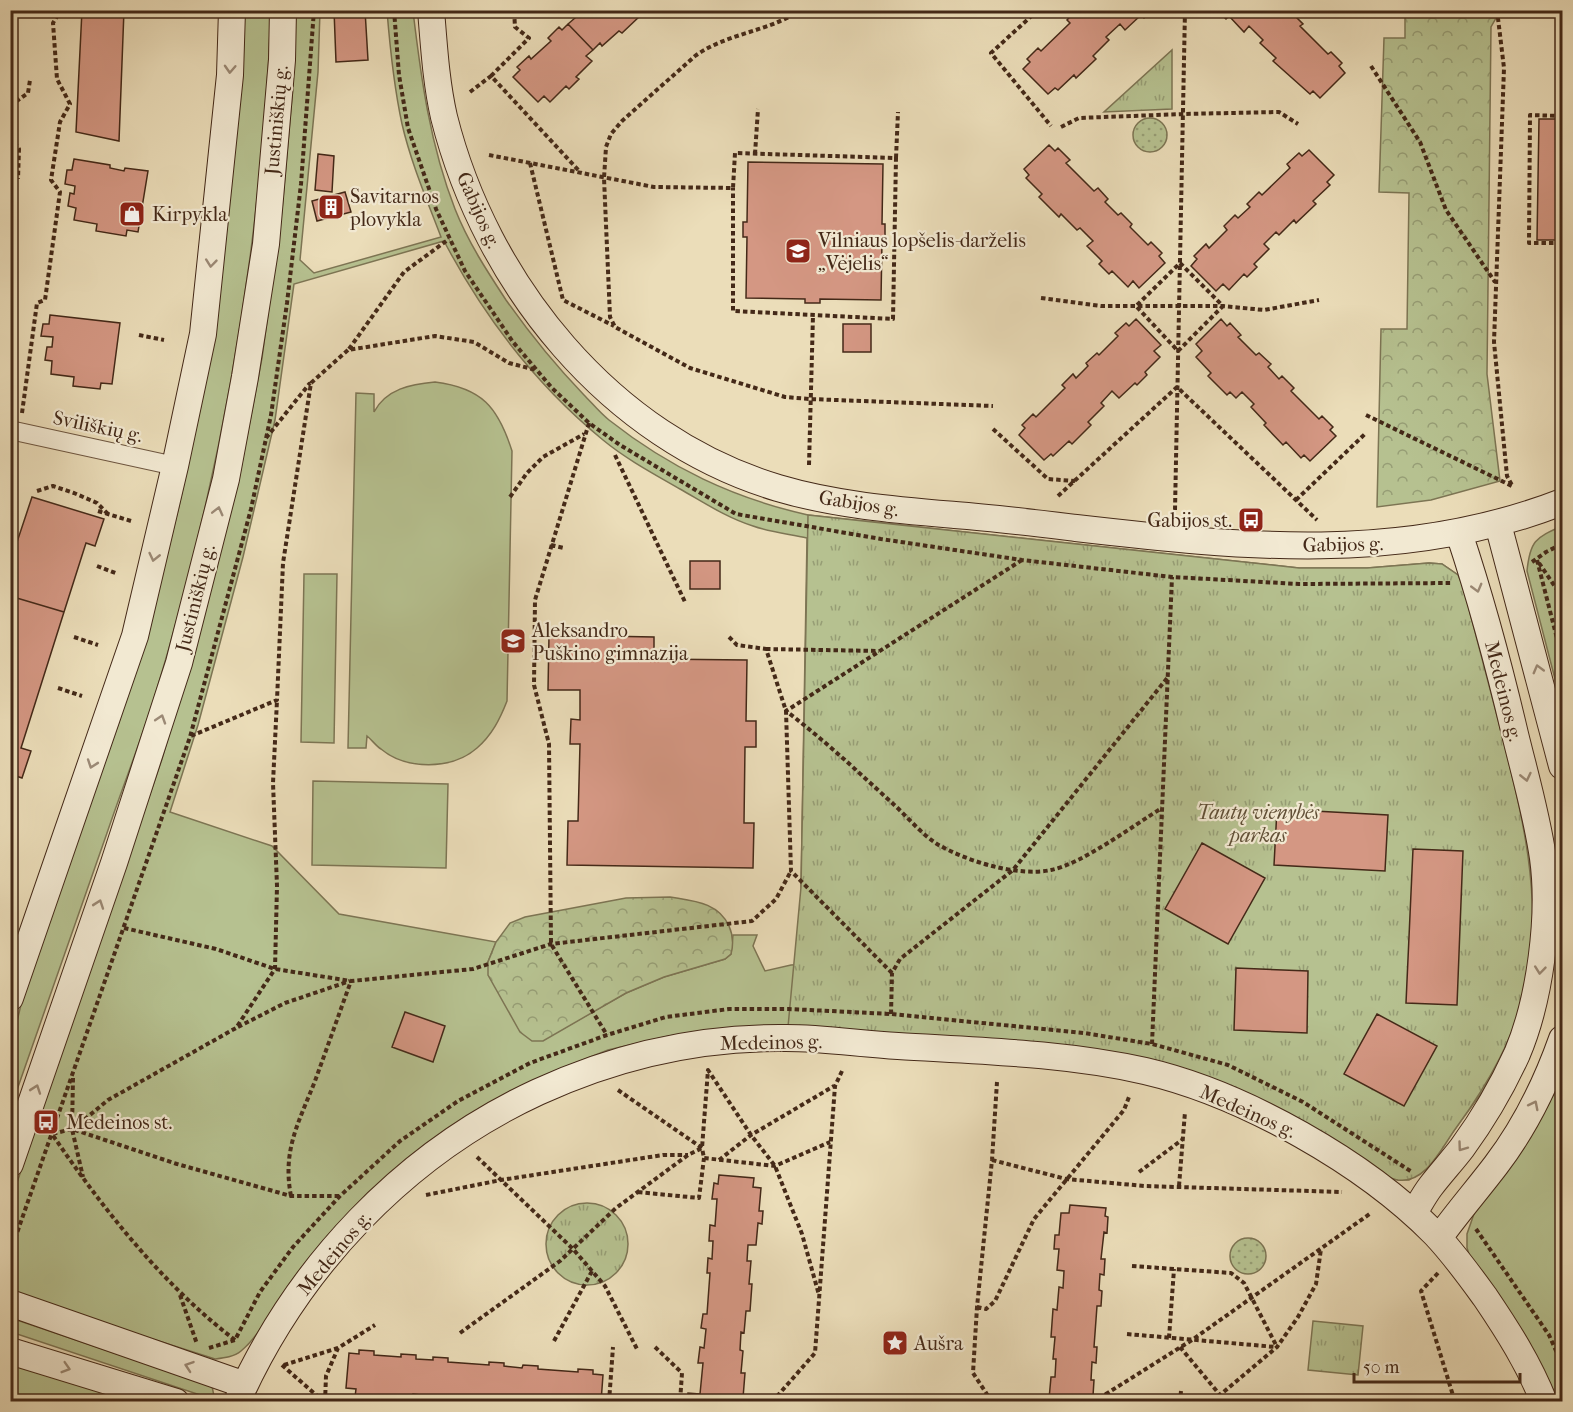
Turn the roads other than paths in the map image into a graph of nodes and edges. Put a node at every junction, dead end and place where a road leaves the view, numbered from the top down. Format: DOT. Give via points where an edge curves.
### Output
graph roads {
  1 [pos="232,10"];
  2 [pos="284,10"];
  3 [pos="431,10"];
  4 [pos="10,430"];
  5 [pos="175,466"];
  6 [pos="1563,502"];
  7 [pos="1498,524"];
  8 [pos="1458,533"];
  9 [pos="1563,766"];
  10 [pos="10,998"];
  11 [pos="1563,1039"];
  12 [pos="10,1164"];
  13 [pos="1414,1214"];
  14 [pos="1439,1238"];
  15 [pos="10,1303"];
  16 [pos="10,1350"];
  17 [pos="241,1393"];
  18 [pos="176,1401"];
  19 [pos="1544,1401"];
  1 -- 5 [label="street, one-way" via="230,75 203,334"];
  12 -- 2 [label="street, Justiniškių g., one-way" via="179,663 226,479 266,244"];
  3 -- 8 [label="street, Gabijos g." via="436,77 453,149 501,258 558,339 600,383 636,416 688,450 780,489 894,510 1176,540 1280,545 1365,545"];
  4 -- 5 [label="street, Sviliškių g."];
  5 -- 10 [label="street, one-way" via="135,636"];
  6 -- 7 [label="street, Gabijos g."];
  7 -- 8 [label="street, Gabijos g."];
  9 -- 7 [label="street, Medeinos g., one-way"];
  8 -- 13 [label="street, Medeinos g., one-way" via="1506,693 1543,859 1545,902 1539,980 1529,1021 1503,1084"];
  14 -- 11 [label="street, one-way" via="1528,1117"];
  13 -- 14 [label="street, Medeinos g."];
  13 -- 17 [label="street, Medeinos g." via="1333,1154 1289,1128 1197,1087 1147,1071 999,1052 788,1038 692,1045 629,1058 541,1091 499,1111 431,1156 372,1208 318,1268 290,1305"];
  14 -- 19 [label="street, Medeinos g." via="1459,1260 1516,1344"];
  17 -- 15 [label="street, one-way"];
  16 -- 18 [label="street, one-way"];
}
